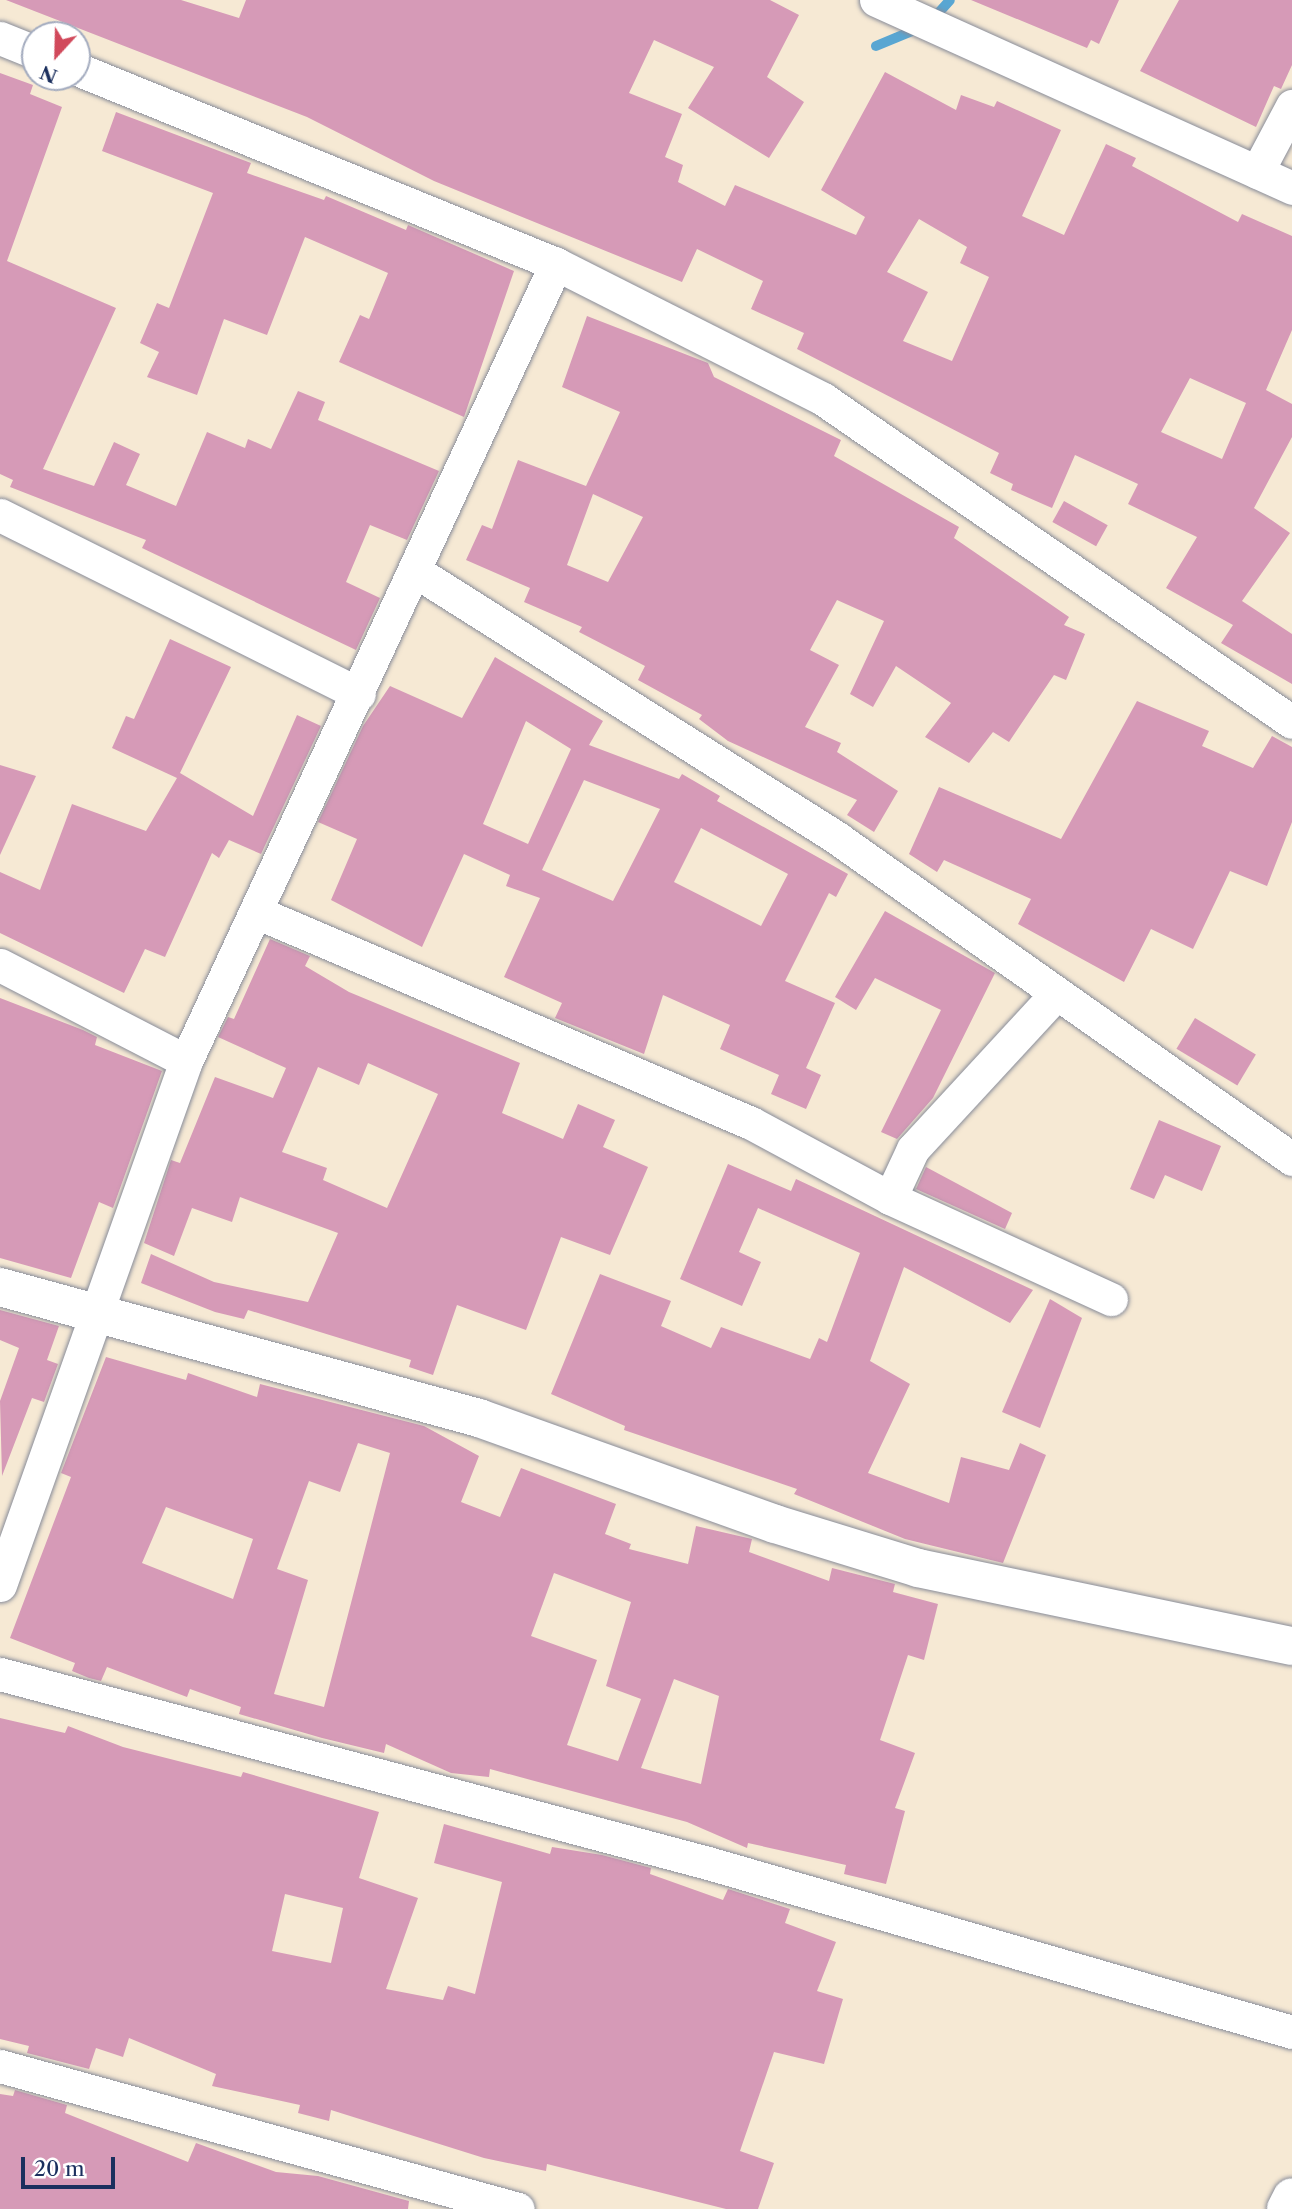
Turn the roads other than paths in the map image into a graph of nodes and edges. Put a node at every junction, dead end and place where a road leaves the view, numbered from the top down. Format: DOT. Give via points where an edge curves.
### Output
graph roads {
  1 [pos="876,0"];
  2 [pos="0,38"];
  3 [pos="21,46"];
  4 [pos="91,75"];
  5 [pos="1292,106"];
  6 [pos="1256,172"];
  7 [pos="1292,188"];
  8 [pos="556,264"];
  9 [pos="0,515"];
  10 [pos="415,571"];
  11 [pos="359,694"];
  12 [pos="1292,722"];
  13 [pos="256,912"];
  14 [pos="0,965"];
  15 [pos="1055,995"];
  16 [pos="186,1062"];
  17 [pos="1292,1159"];
  18 [pos="890,1198"];
  19 [pos="0,1287"];
  20 [pos="1111,1299"];
  21 [pos="98,1314"];
  22 [pos="0,1586"];
  23 [pos="1292,1646"];
  24 [pos="0,1674"];
  25 [pos="1292,2032"];
  26 [pos="0,2066"];
  27 [pos="1292,2197"];
  28 [pos="518,2209"];
  29 [pos="1286,2209"];
  1 -- 6 [label="street"];
  2 -- 3 [label="street"];
  4 -- 8 [label="street"];
  5 -- 6 [label="street"];
  6 -- 7 [label="street"];
  8 -- 10 [label="street"];
  8 -- 12 [label="street" via="823,399"];
  9 -- 11 [label="street"];
  10 -- 11 [label="street"];
  10 -- 15 [label="street" via="837,838"];
  11 -- 13 [label="street"];
  13 -- 16 [label="street"];
  13 -- 18 [label="street" via="751,1123"];
  14 -- 16 [label="street"];
  15 -- 17 [label="street"];
  15 -- 18 [label="street" via="913,1149"];
  16 -- 21 [label="street"];
  18 -- 20 [label="street"];
  19 -- 21 [label="main road"];
  21 -- 22 [label="street"];
  21 -- 23 [label="main road" via="480,1418 775,1524 918,1568"];
  24 -- 25 [label="street" via="708,1863"];
  26 -- 28 [label="street"];
  27 -- 29 [label="main road"];
}
